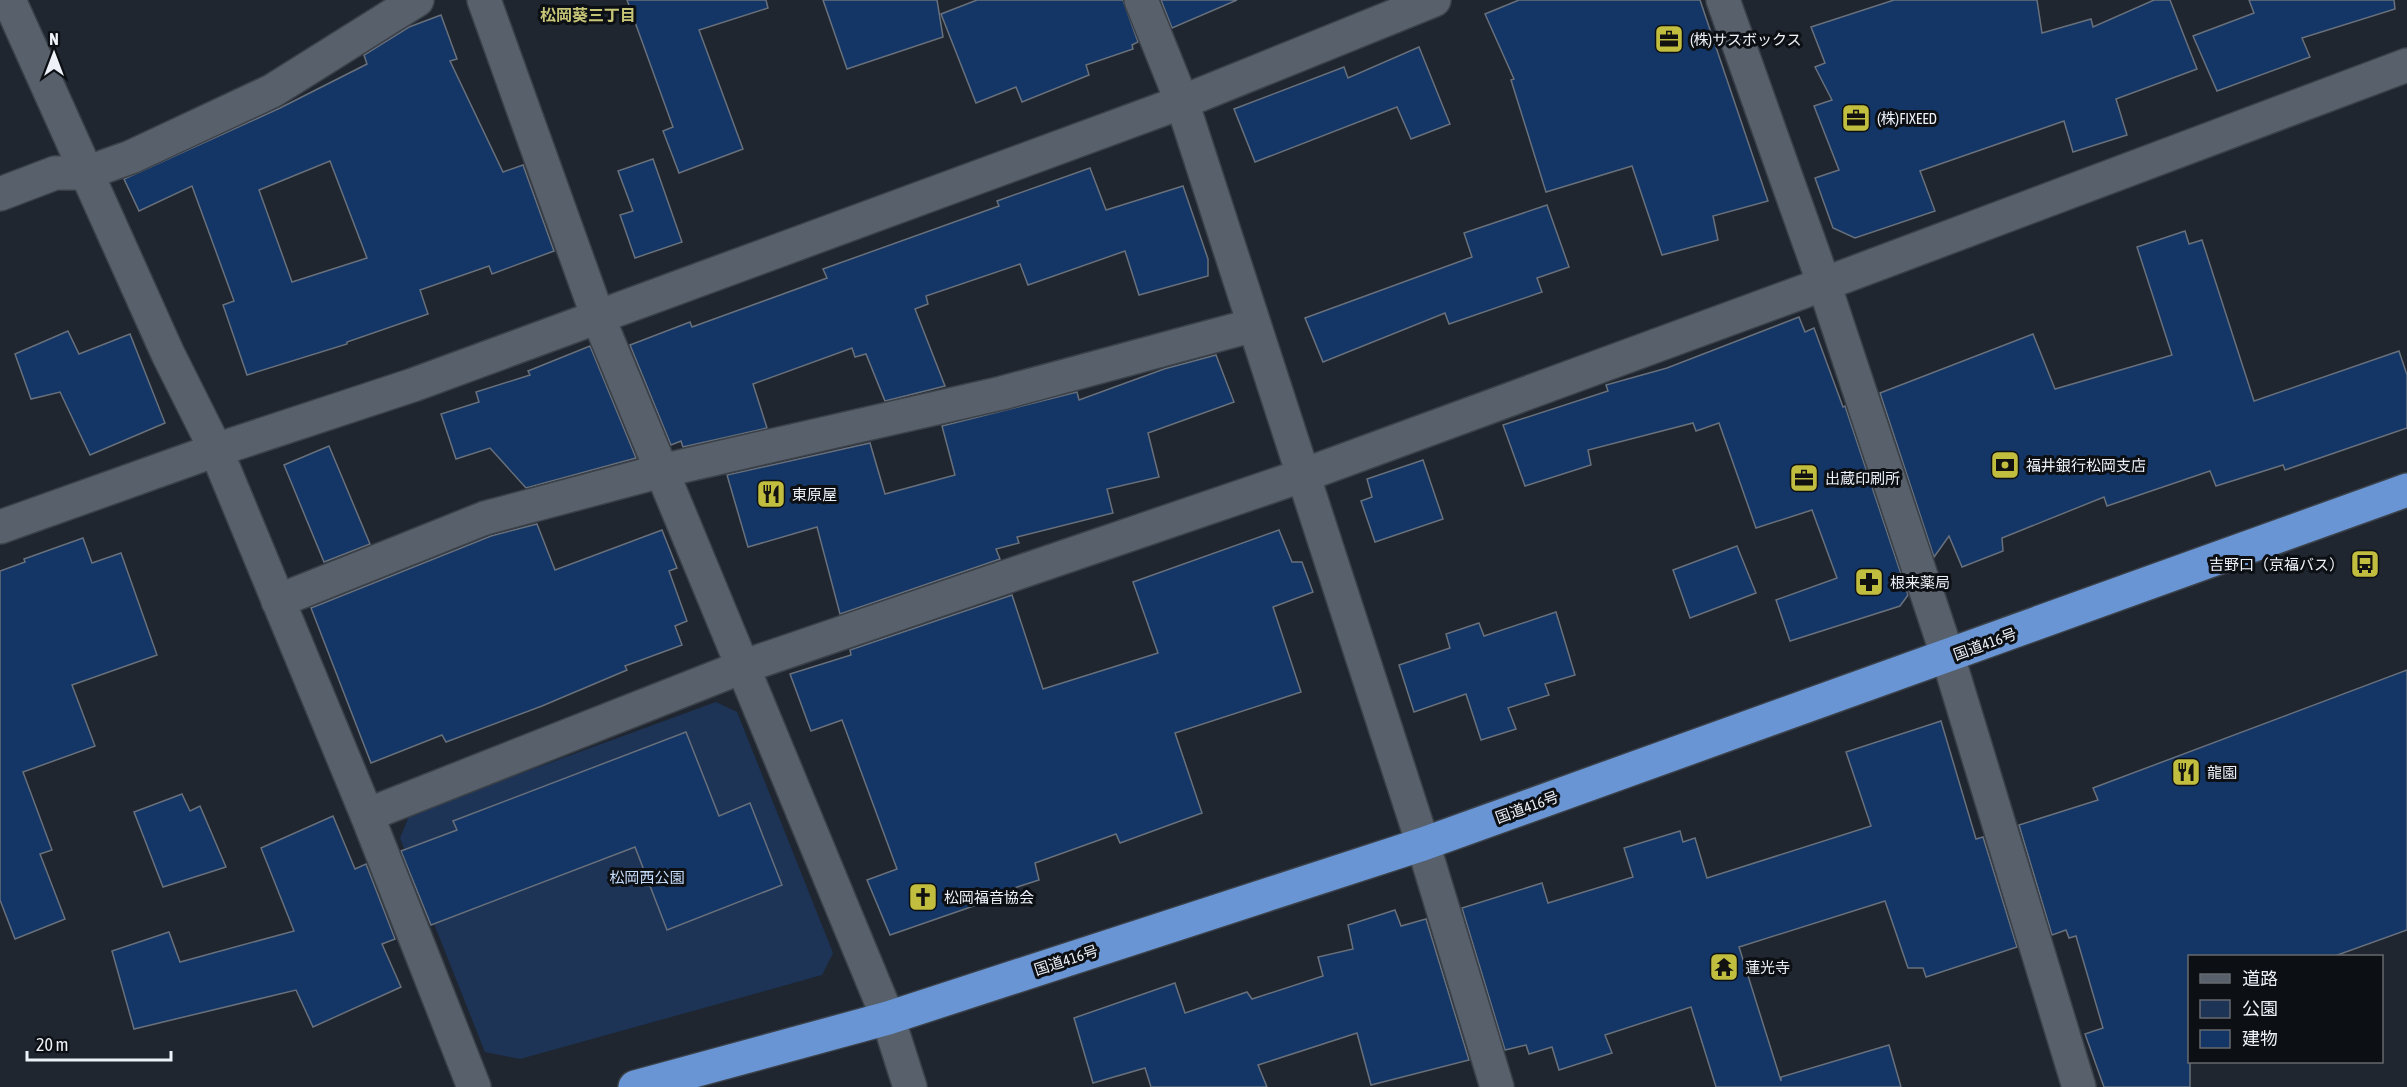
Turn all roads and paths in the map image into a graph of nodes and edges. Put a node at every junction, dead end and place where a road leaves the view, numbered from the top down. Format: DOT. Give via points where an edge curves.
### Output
graph roads {
  1 [pos="9,0"];
  2 [pos="417,0"];
  3 [pos="484,0"];
  4 [pos="1141,0"];
  5 [pos="1434,0"];
  6 [pos="1723,0"];
  7 [pos="2407,65"];
  8 [pos="1182,102"];
  9 [pos="86,173"];
  10 [pos="0,194"];
  11 [pos="1824,284"];
  12 [pos="598,317"];
  13 [pos="1254,325"];
  14 [pos="216,450"];
  15 [pos="661,471"];
  16 [pos="1304,475"];
  17 [pos="2407,490"];
  18 [pos="0,527"];
  19 [pos="278,601"];
  20 [pos="1948,657"];
  21 [pos="742,667"];
  22 [pos="367,815"];
  23 [pos="1423,844"];
  24 [pos="888,1018"];
  25 [pos="474,1087"];
  26 [pos="635,1087"];
  27 [pos="910,1087"];
  28 [pos="1497,1087"];
  29 [pos="2079,1087"];
  1 -- 9 [label="street"];
  2 -- 9 [label="street" via="272,91 131,157"];
  3 -- 12 [label="street"];
  4 -- 8 [label="street"];
  5 -- 8 [label="street"];
  6 -- 11 [label="street"];
  7 -- 11 [label="street"];
  8 -- 12 [label="street"];
  8 -- 13 [label="street"];
  9 -- 10 [label="street" via="55,173"];
  9 -- 14 [label="street"];
  11 -- 16 [label="street"];
  11 -- 20 [label="street"];
  12 -- 14 [label="street" via="413,385"];
  12 -- 15 [label="street"];
  13 -- 15 [label="street" via="1002,393"];
  13 -- 16 [label="street"];
  14 -- 18 [label="street"];
  14 -- 19 [label="street"];
  15 -- 19 [label="street" via="485,518"];
  15 -- 21 [label="street"];
  16 -- 21 [label="street"];
  16 -- 23 [label="street"];
  17 -- 20 [label="highway, 国道416号"];
  19 -- 22 [label="street"];
  20 -- 23 [label="highway, 国道416号"];
  20 -- 29 [label="street"];
  21 -- 22 [label="street"];
  21 -- 24 [label="street"];
  22 -- 25 [label="street"];
  23 -- 24 [label="highway, 国道416号"];
  23 -- 28 [label="street"];
  24 -- 26 [label="highway, 国道416号"];
  24 -- 27 [label="street"];
}
